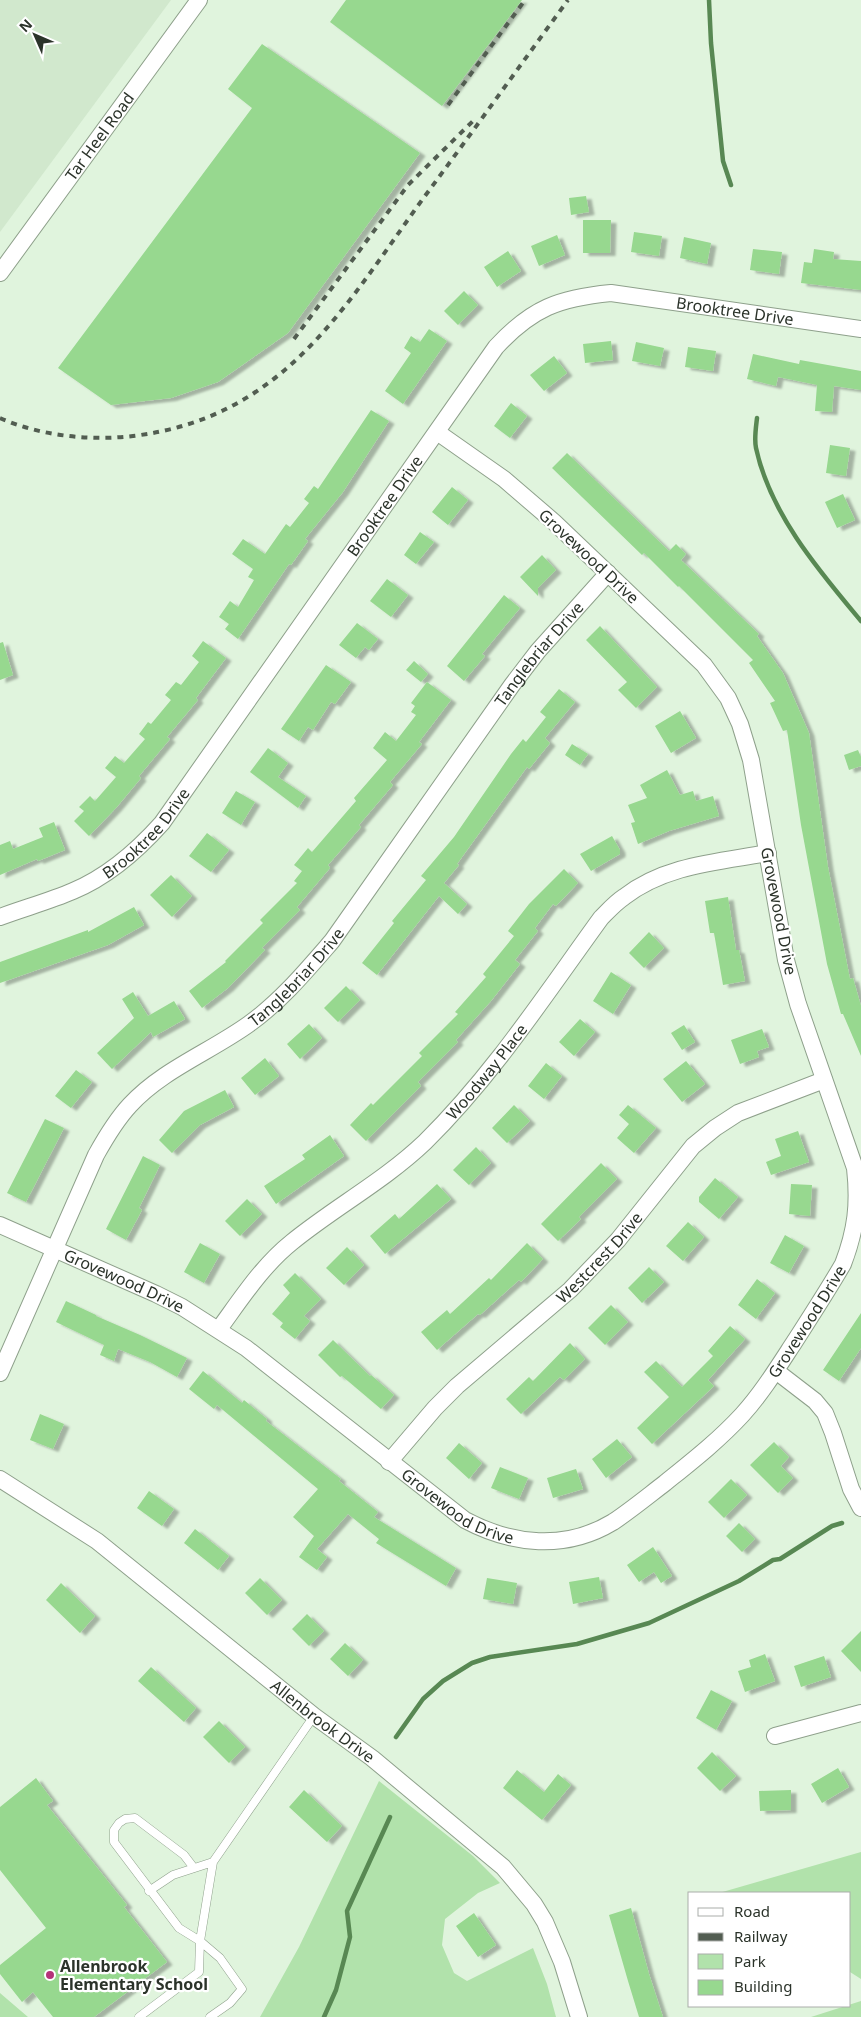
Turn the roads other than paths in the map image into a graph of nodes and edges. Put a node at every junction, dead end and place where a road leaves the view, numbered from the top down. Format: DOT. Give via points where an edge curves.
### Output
graph roads {
  1 [pos="199,0"];
  2 [pos="0,273"];
  3 [pos="861,329"];
  4 [pos="437,432"];
  5 [pos="608,573"];
  6 [pos="768,853"];
  7 [pos="0,917"];
  8 [pos="824,1080"];
  9 [pos="0,1225"];
  10 [pos="54,1249"];
  11 [pos="219,1329"];
  12 [pos="776,1371"];
  13 [pos="0,1373"];
  14 [pos="389,1462"];
  15 [pos="0,1478"];
  16 [pos="861,1508"];
  17 [pos="861,1713"];
  18 [pos="314,1716"];
  19 [pos="775,1736"];
  20 [pos="213,1862"];
  21 [pos="194,1868"];
  22 [pos="149,1891"];
  23 [pos="200,1941"];
  24 [pos="138,2017"];
  25 [pos="210,2017"];
  26 [pos="579,2017"];
  1 -- 2 [label="street, Tar Heel Road"];
  3 -- 4 [label="street, Brooktree Drive" via="611,293 580,296 549,306 512,330 496,347"];
  4 -- 5 [label="street, Grovewood Drive" via="504,479"];
  4 -- 7 [label="street, Brooktree Drive" via="162,823 121,863 93,882"];
  5 -- 6 [label="street, Grovewood Drive" via="704,665 728,698 746,741"];
  5 -- 10 [label="street, Tanglebriar Drive" via="538,651 332,941 307,970 281,998 250,1023 154,1083 110,1129"];
  6 -- 8 [label="street, Grovewood Drive" via="786,960"];
  6 -- 11 [label="street, Woodway Place" via="668,872 623,897 601,918 490,1071 454,1112 398,1166 274,1258"];
  8 -- 12 [label="street, Grovewood Drive" via="852,1156 858,1191 856,1223 843,1264"];
  8 -- 14 [label="street, Westcrest Drive" via="738,1114 693,1146 618,1240 570,1290 457,1386"];
  9 -- 10 [label="street, Grovewood Drive"];
  10 -- 11 [label="street, Grovewood Drive" via="156,1294"];
  10 -- 13 [label="street, Tanglebriar Drive"];
  11 -- 14 [label="street, Grovewood Drive"];
  12 -- 14 [label="street, Grovewood Drive" via="742,1415 700,1455 617,1519 568,1539 514,1539 486,1531 451,1511"];
  12 -- 16 [label="street" via="815,1401 825,1413 850,1489"];
  15 -- 18 [label="street, Allenbrook Drive" via="97,1541"];
  17 -- 19 [label="street"];
  18 -- 20 [label="lane"];
  18 -- 26 [label="street, Allenbrook Drive" via="415,1792 514,1878 545,1922 562,1962"];
  20 -- 21 [label="lane"];
  20 -- 23 [label="lane"];
  21 -- 22 [label="lane" via="173,1875"];
  21 -- 22 [label="lane" via="184,1855 135,1818 126,1819 114,1830 114,1842"];
  22 -- 23 [label="lane" via="178,1928"];
  23 -- 24 [label="lane" via="199,1972"];
  23 -- 25 [label="lane" via="220,1958 242,1990"];
}
